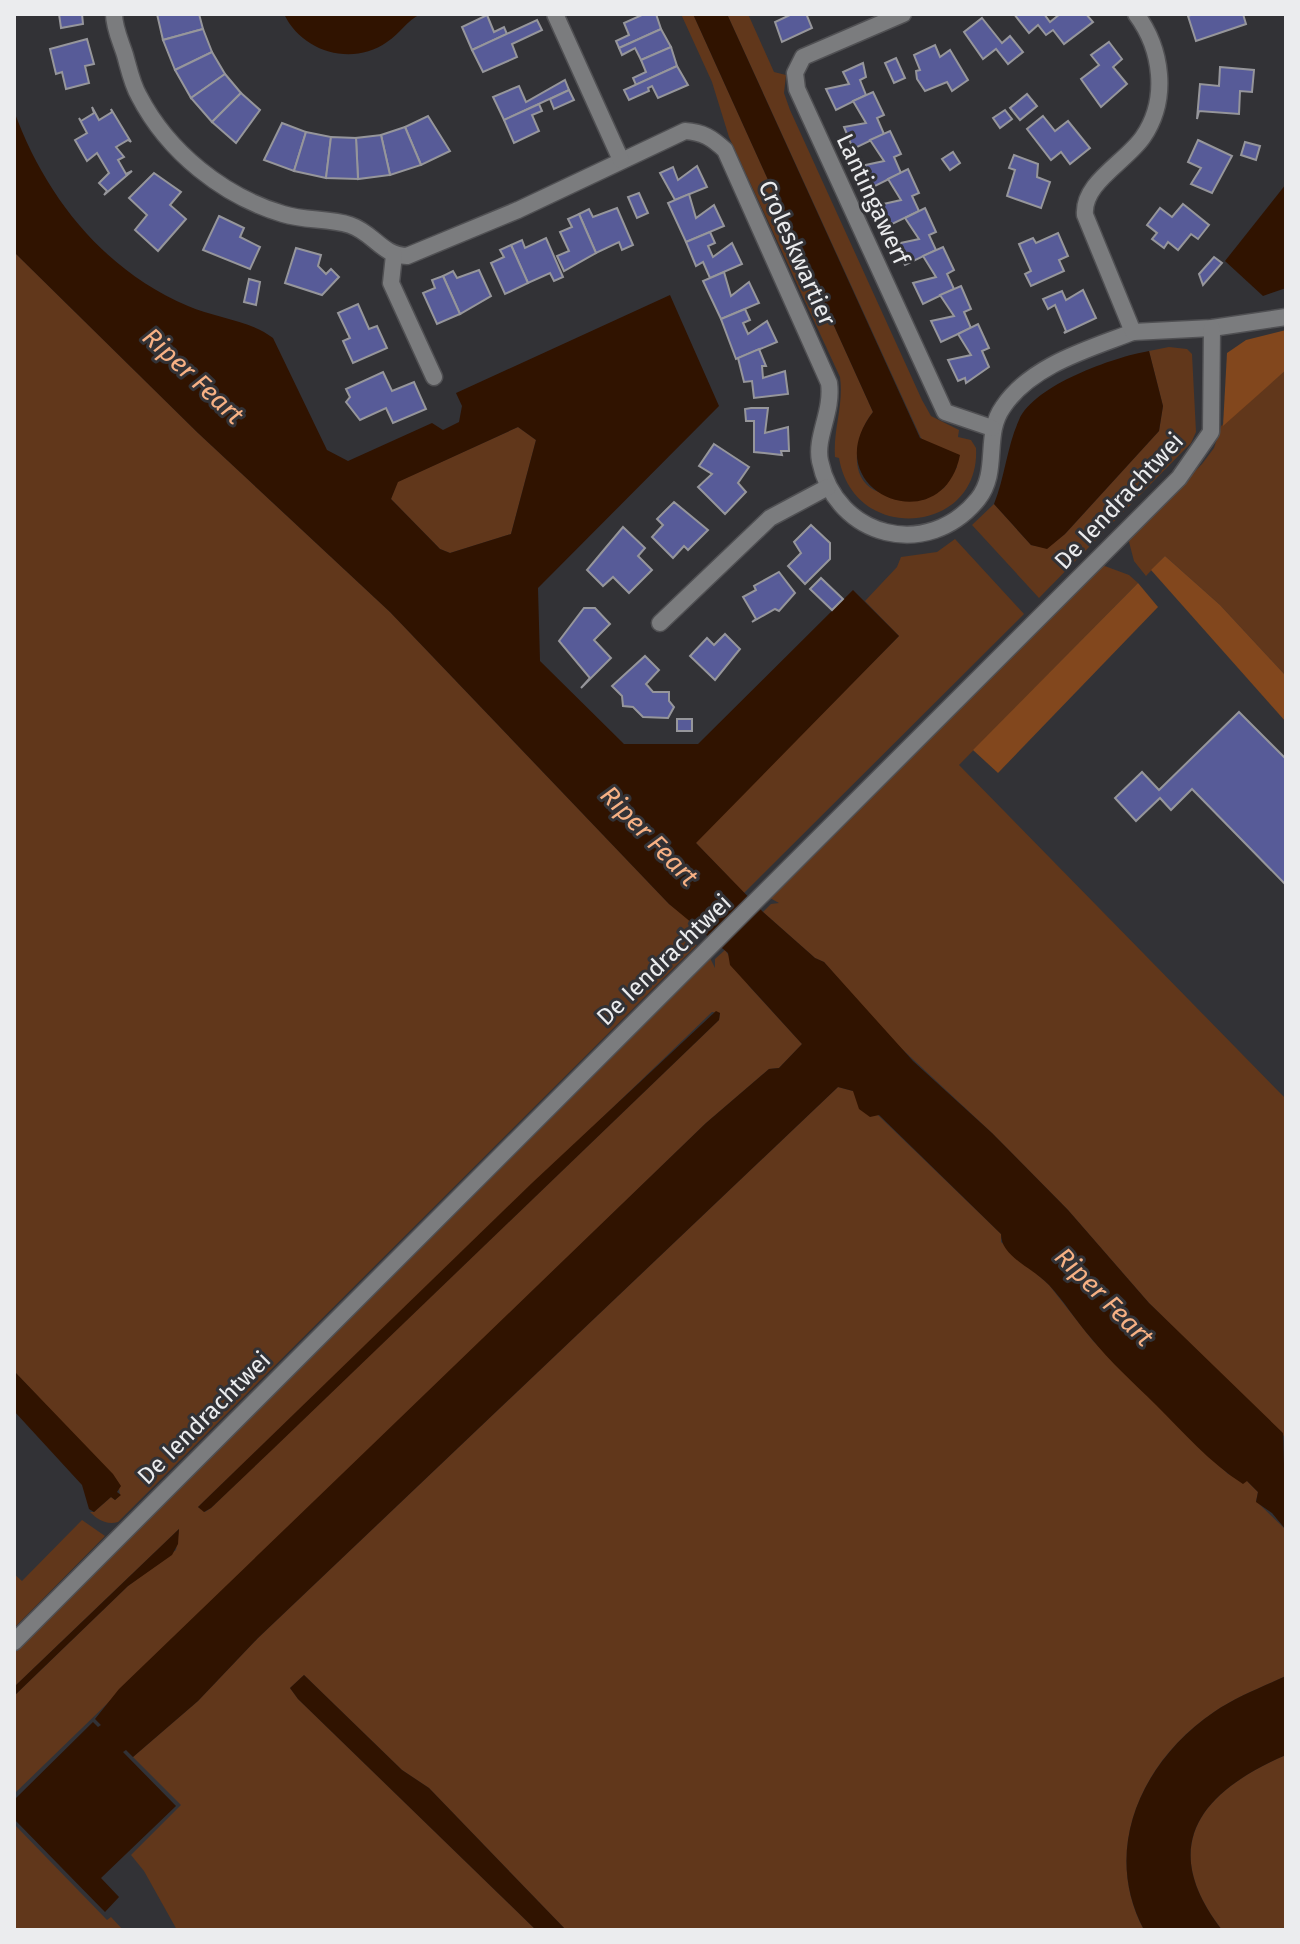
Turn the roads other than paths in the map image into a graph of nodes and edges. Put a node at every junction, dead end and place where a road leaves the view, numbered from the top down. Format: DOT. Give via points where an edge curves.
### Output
graph roads {
  1 [pos="114,14"];
  2 [pos="555,14"];
  3 [pos="903,14"];
  4 [pos="1136,14"];
  5 [pos="879,19"];
  6 [pos="621,160"];
  7 [pos="394,255"];
  8 [pos="1286,317"];
  9 [pos="1212,328"];
  10 [pos="1133,332"];
  11 [pos="434,377"];
  12 [pos="992,428"];
  13 [pos="828,487"];
  14 [pos="660,623"];
  15 [pos="14,1642"];
  1 -- 7 [label="street" via="138,96 173,145 205,175 284,215 348,224 367,232"];
  2 -- 6 [label="street"];
  3 -- 5 [label="street, Lantingawerf"];
  4 -- 10 [label="street" via="1148,31 1160,70 1158,102 1143,137 1084,204"];
  5 -- 12 [label="street, Lantingawerf" via="803,57 795,73 797,89 945,412"];
  6 -- 7 [label="street, Croleskwartier" via="417,253"];
  6 -- 13 [label="street, Croleskwartier" via="685,131 701,132 725,150 829,383 832,404 819,457"];
  7 -- 11 [label="street" via="391,283"];
  8 -- 9 [label="street"];
  9 -- 10 [label="street"];
  9 -- 15 [label="street, De Iendrachtwei" via="1211,432 1198,456"];
  10 -- 12 [label="street" via="1072,356 1030,380 1003,405"];
  12 -- 13 [label="street" via="990,473 979,497 957,519 924,533 892,535 860,524"];
  13 -- 14 [label="street" via="770,518"];
}
